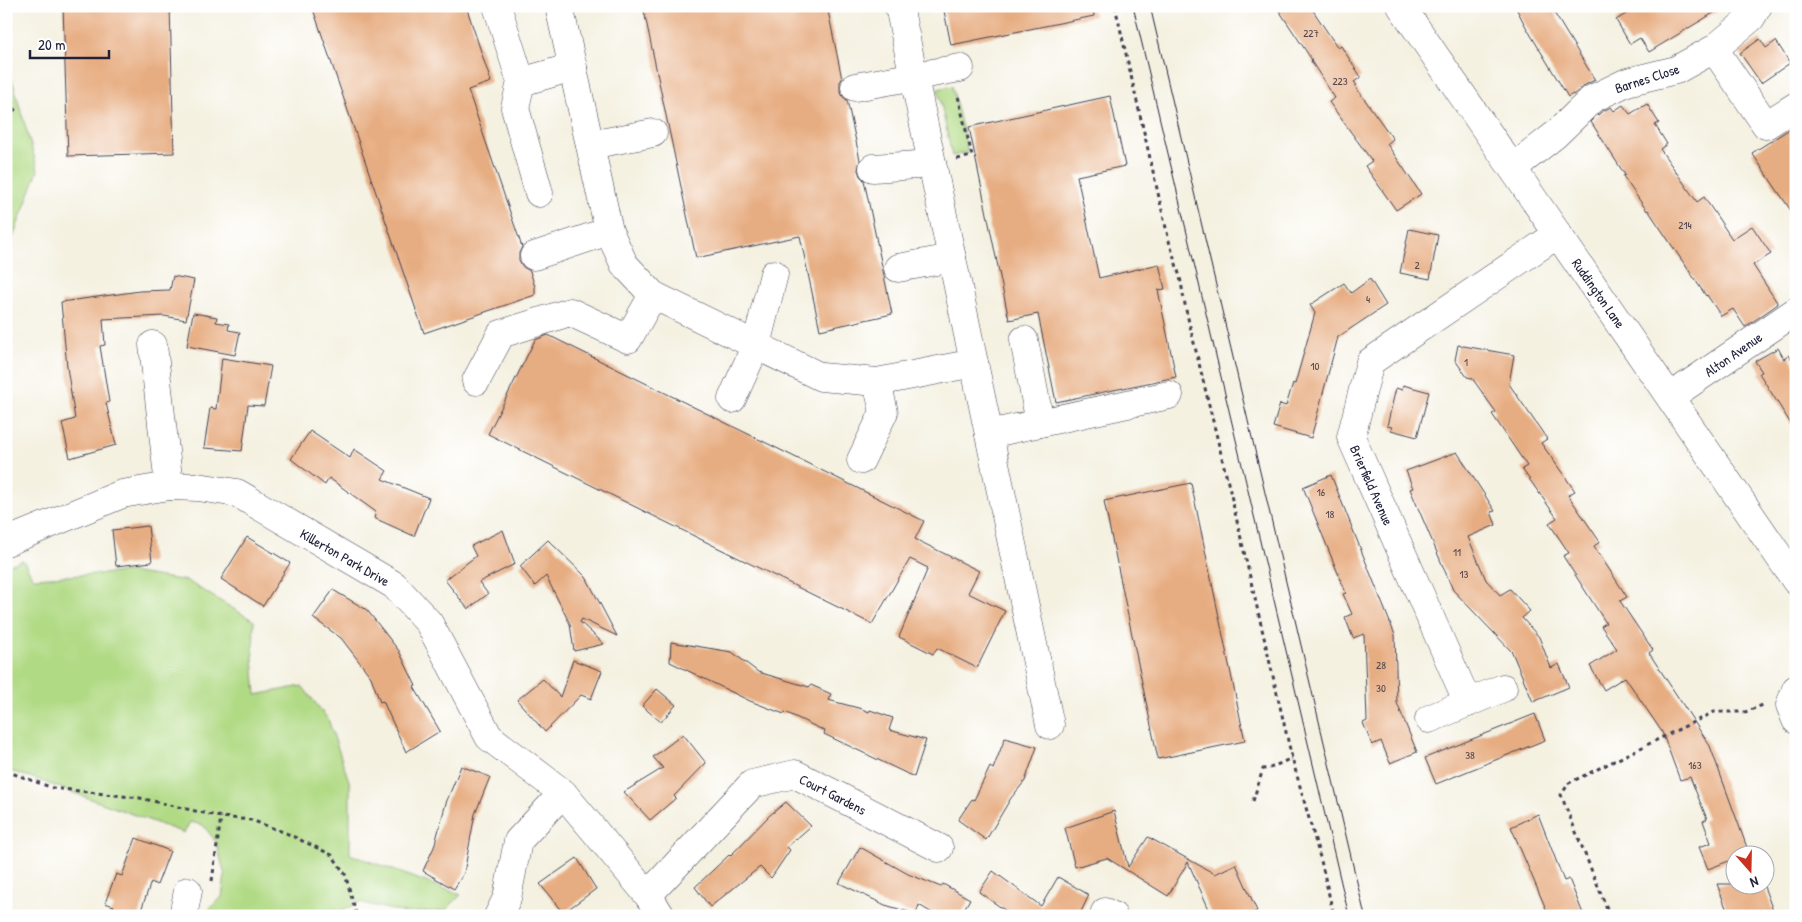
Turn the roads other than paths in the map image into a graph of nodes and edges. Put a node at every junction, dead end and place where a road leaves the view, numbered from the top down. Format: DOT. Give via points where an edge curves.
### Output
graph roads {
  1 [pos="497,6"];
  2 [pos="559,6"];
  3 [pos="899,6"];
  4 [pos="1401,6"];
  5 [pos="1758,6"];
  6 [pos="1714,48"];
  7 [pos="572,67"];
  8 [pos="956,69"];
  9 [pos="914,76"];
  10 [pos="520,82"];
  11 [pos="855,87"];
  12 [pos="1796,106"];
  13 [pos="653,132"];
  14 [pos="590,145"];
  15 [pos="932,164"];
  16 [pos="873,168"];
  17 [pos="1513,168"];
  18 [pos="539,193"];
  19 [pos="609,231"];
  20 [pos="1558,234"];
  21 [pos="534,256"];
  22 [pos="952,258"];
  23 [pos="898,268"];
  24 [pos="774,274"];
  25 [pos="653,295"];
  26 [pos="1796,311"];
  27 [pos="1024,340"];
  28 [pos="153,345"];
  29 [pos="756,345"];
  30 [pos="974,363"];
  31 [pos="476,381"];
  32 [pos="877,382"];
  33 [pos="1169,395"];
  34 [pos="1670,397"];
  35 [pos="732,399"];
  36 [pos="1040,423"];
  37 [pos="989,434"];
  38 [pos="861,460"];
  39 [pos="169,486"];
  40 [pos="6,542"];
  41 [pos="1796,581"];
  42 [pos="1503,688"];
  43 [pos="1468,703"];
  44 [pos="1429,719"];
  45 [pos="1050,725"];
  46 [pos="563,793"];
  47 [pos="939,848"];
  48 [pos="655,905"];
  49 [pos="498,916"];
  1 -- 10 [label="street"];
  2 -- 7 [label="street"];
  3 -- 9 [label="street"];
  4 -- 17 [label="street, Ruddington Lane"];
  5 -- 6 [label="street, Barnes Close" via="1750,18"];
  6 -- 12 [label="street" via="1766,125"];
  6 -- 17 [label="street, Barnes Close" via="1676,70 1627,82 1592,99 1555,135"];
  7 -- 10 [label="street"];
  7 -- 14 [label="street"];
  8 -- 9 [label="street"];
  9 -- 11 [label="street"];
  9 -- 15 [label="street"];
  10 -- 18 [label="street" via="515,108"];
  13 -- 14 [label="street"];
  14 -- 19 [label="street"];
  15 -- 16 [label="street"];
  15 -- 22 [label="street"];
  17 -- 20 [label="street, Ruddington Lane"];
  19 -- 21 [label="street"];
  19 -- 25 [label="street" via="624,264"];
  20 -- 34 [label="street, Ruddington Lane"];
  20 -- 43 [label="street, Brierfield Avenue" via="1370,362 1351,437"];
  22 -- 23 [label="street"];
  22 -- 30 [label="street"];
  24 -- 29 [label="street"];
  25 -- 29 [label="street"];
  25 -- 31 [label="street" via="628,339 570,312 501,334"];
  26 -- 34 [label="street, Alton Avenue"];
  27 -- 36 [label="street"];
  28 -- 39 [label="street"];
  29 -- 32 [label="street" via="821,377"];
  29 -- 35 [label="street"];
  30 -- 32 [label="street"];
  30 -- 37 [label="street"];
  32 -- 38 [label="street" via="884,412"];
  33 -- 36 [label="street"];
  34 -- 41 [label="street, Ruddington Lane"];
  36 -- 37 [label="street"];
  37 -- 45 [label="street"];
  39 -- 40 [label="street, Killerton Park Drive" via="122,494"];
  39 -- 46 [label="street, Killerton Park Drive" via="237,493 394,585 429,623 489,737"];
  42 -- 43 [label="street"];
  43 -- 44 [label="street"];
  46 -- 48 [label="street, Killerton Park Drive"];
  46 -- 49 [label="street" via="518,840 508,898"];
  47 -- 48 [label="street, Court Gardens" via="794,774 752,784"];
}
